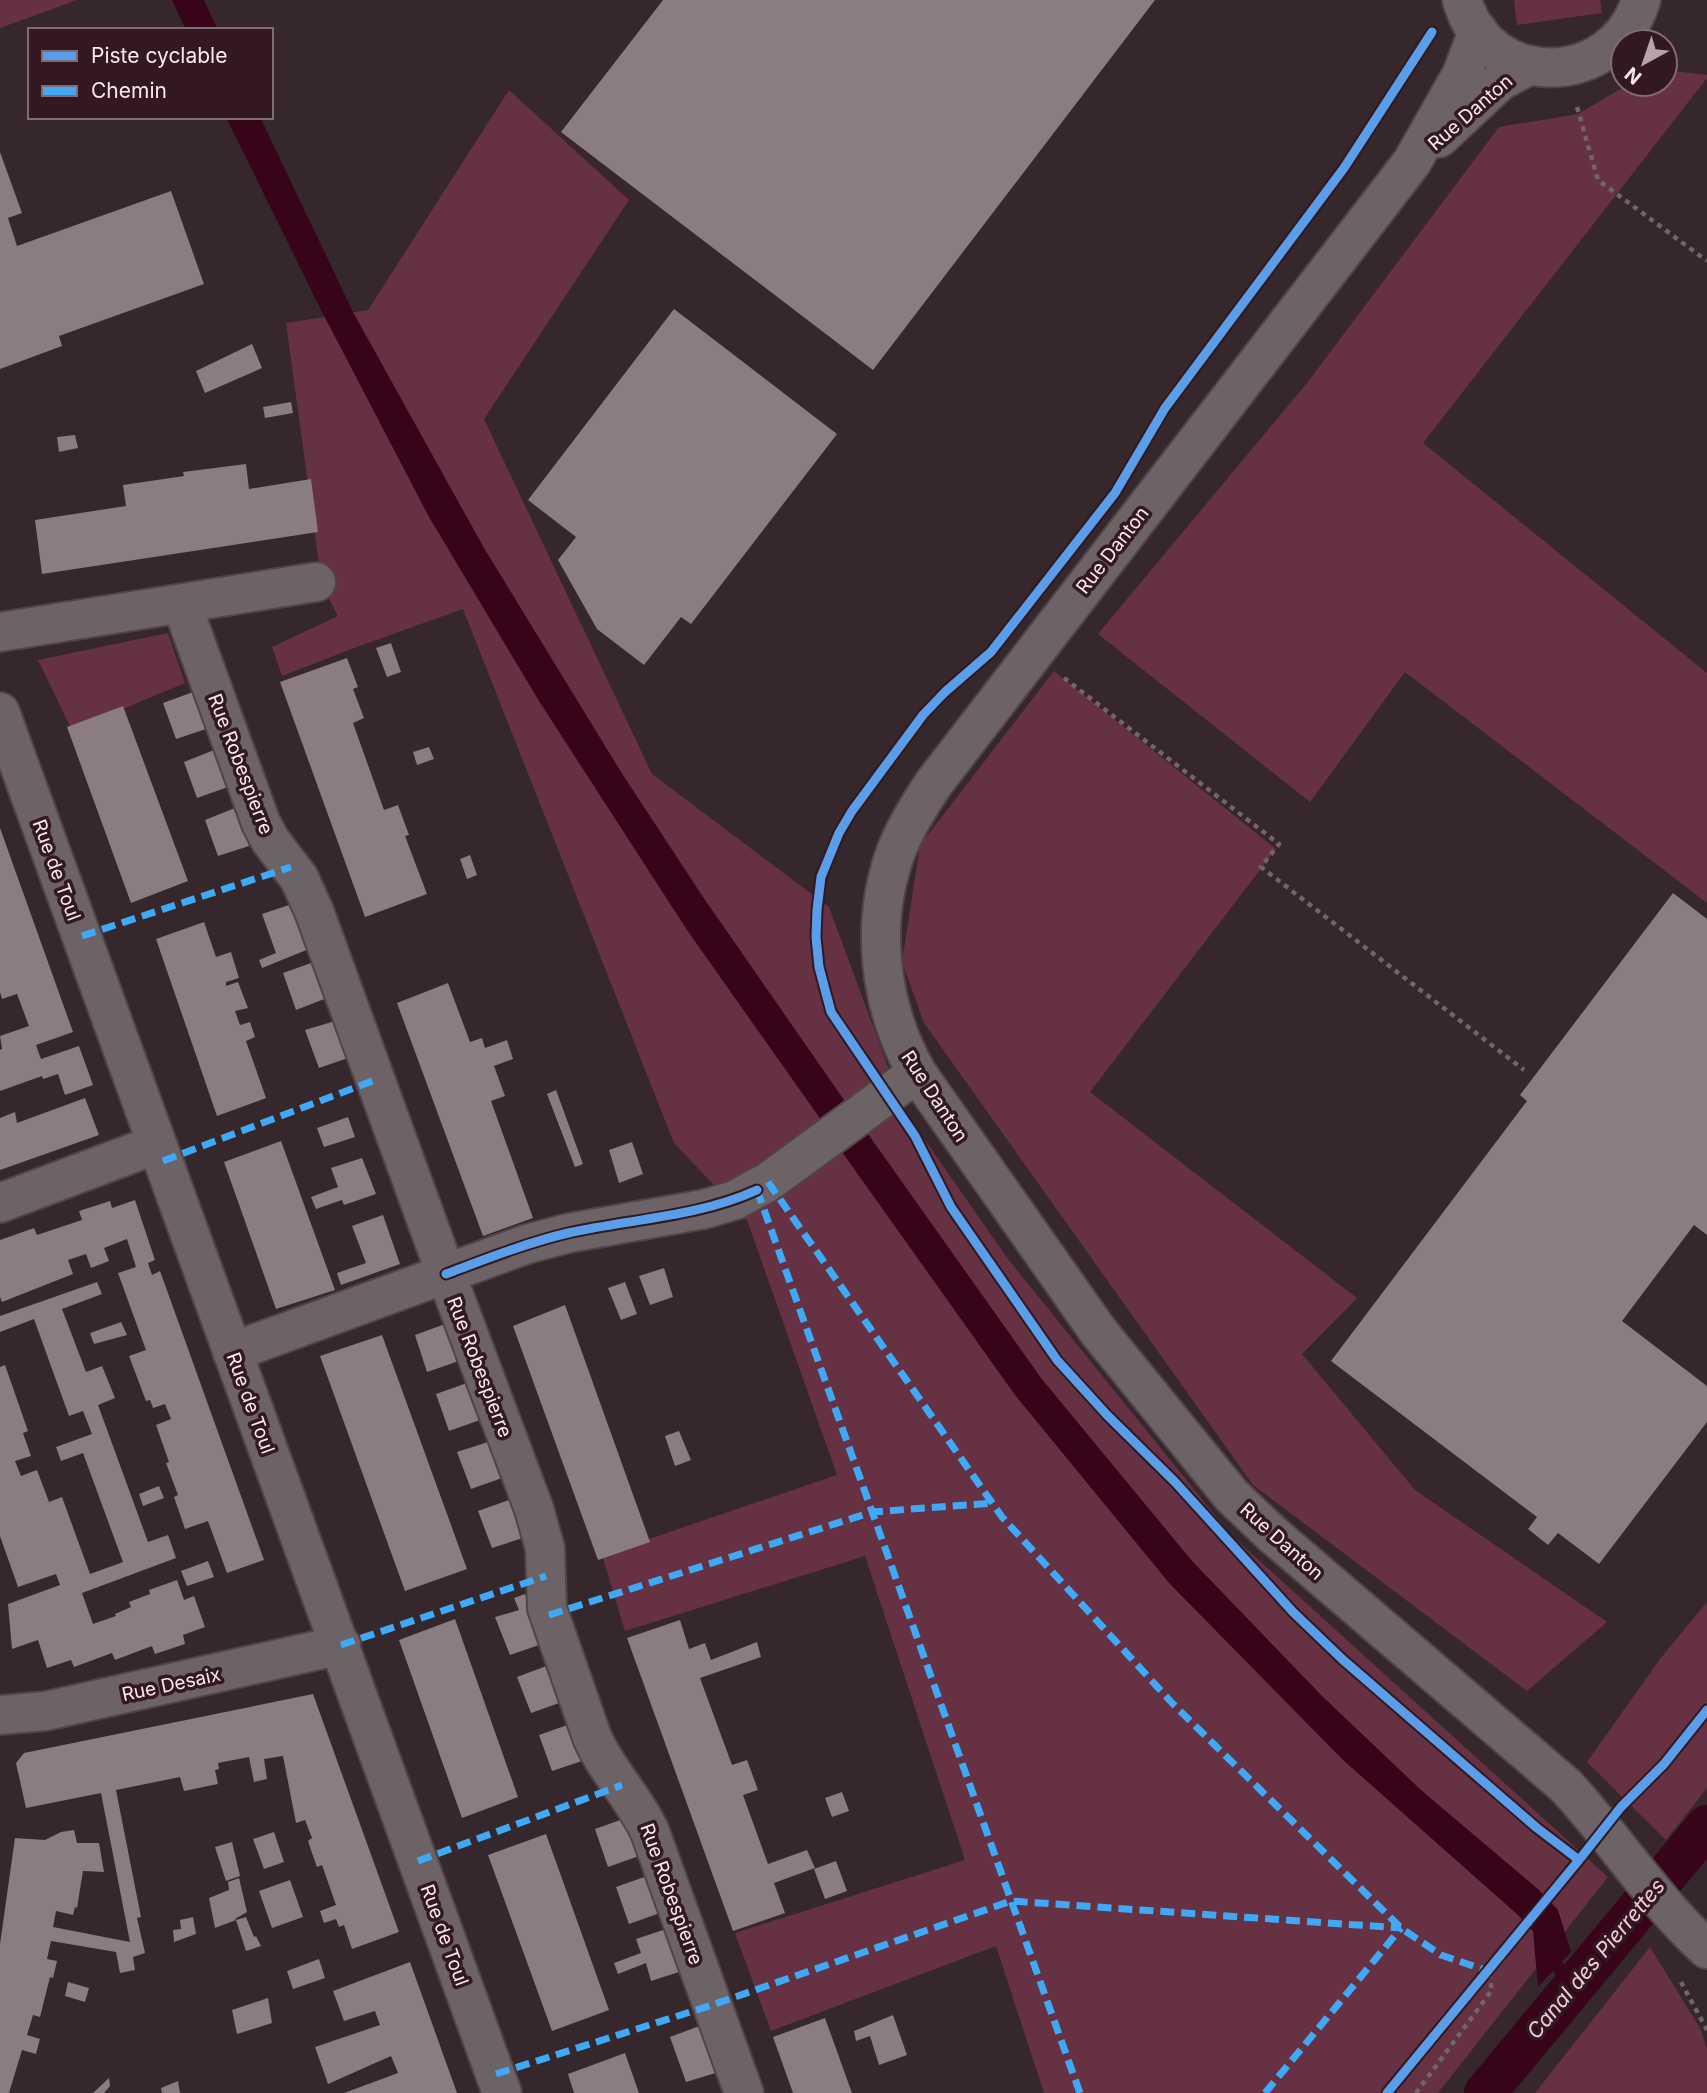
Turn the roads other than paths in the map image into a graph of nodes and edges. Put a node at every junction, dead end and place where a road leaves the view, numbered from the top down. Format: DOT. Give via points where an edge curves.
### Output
graph roads {
  1 [pos="1641,0"];
  2 [pos="1470,16"];
  3 [pos="1530,65"];
  4 [pos="1412,162"];
  5 [pos="316,582"];
  6 [pos="183,605"];
  7 [pos="0,632"];
  8 [pos="0,712"];
  9 [pos="916,1073"];
  10 [pos="157,1144"];
  11 [pos="0,1203"];
  12 [pos="446,1274"];
  13 [pos="232,1352"];
  14 [pos="341,1646"];
  15 [pos="0,1715"];
  16 [pos="1693,1937"];
  17 [pos="1692,1979"];
  18 [pos="502,2093"];
  19 [pos="744,2093"];
  1 -- 3 [label="street" via="1628,29 1597,56 1564,67"];
  2 -- 3 [label="street" via="1501,53"];
  2 -- 4 [label="street, Rue Danton" via="1462,74"];
  3 -- 4 [label="street, Rue Danton" via="1500,81"];
  4 -- 9 [label="street, Rue Danton" via="934,783 908,826 883,905 881,960 890,1010"];
  5 -- 6 [label="street"];
  6 -- 7 [label="street"];
  6 -- 12 [label="street, Rue Robespierre" via="261,823 299,878 314,911"];
  8 -- 10 [label="street, Rue de Toul"];
  9 -- 12 [label="street" via="820,1146 735,1200 558,1236"];
  9 -- 16 [label="street, Rue Danton" via="1098,1331 1232,1496 1566,1786"];
  10 -- 11 [label="street"];
  10 -- 13 [label="street, Rue de Toul"];
  12 -- 13 [label="street"];
  12 -- 19 [label="street, Rue Robespierre" via="534,1509 545,1548 547,1608 587,1725 599,1754 650,1832"];
  13 -- 14 [label="street, Rue de Toul"];
  14 -- 15 [label="street, Rue Desaix" via="46,1711"];
  14 -- 18 [label="street, Rue de Toul"];
  16 -- 17 [label="street, Rue Danton"];
}
